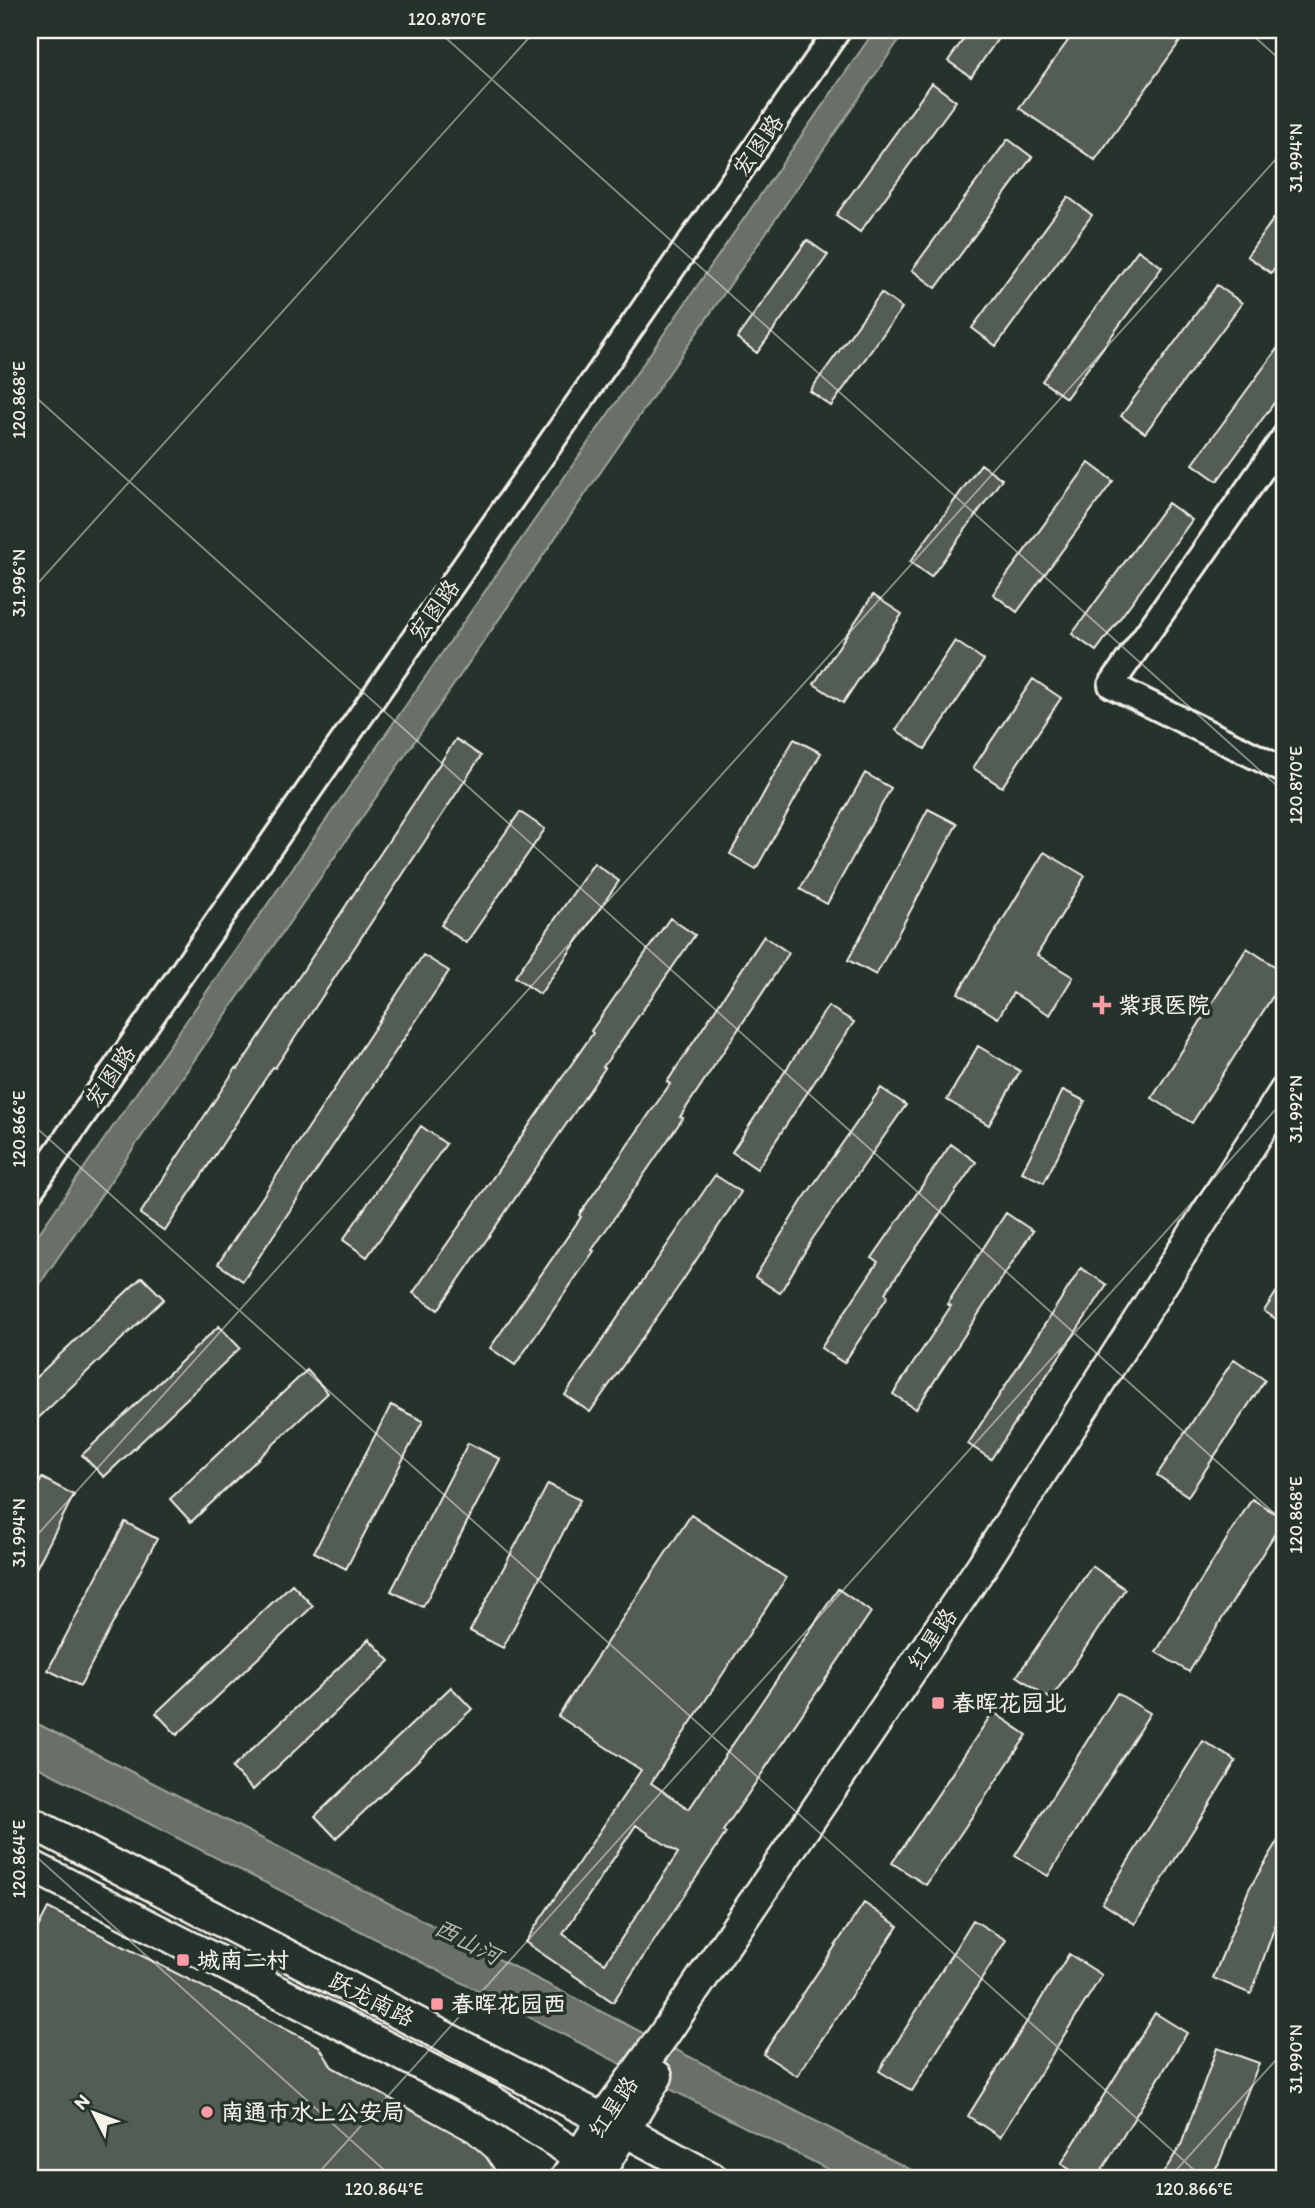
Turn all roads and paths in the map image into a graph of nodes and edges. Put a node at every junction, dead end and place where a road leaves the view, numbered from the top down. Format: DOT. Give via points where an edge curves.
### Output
graph roads {
  1 [pos="838,30"];
  2 [pos="1285,436"];
  3 [pos="1285,771"];
  4 [pos="1285,1091"];
  5 [pos="1285,1123"];
  6 [pos="30,1191"];
  7 [pos="30,1822"];
  8 [pos="30,1865"];
  9 [pos="671,2039"];
  10 [pos="613,2125"];
  11 [pos="592,2172"];
  12 [pos="712,2178"];
  1 -- 6 [label="street, 宏图路"];
  2 -- 3 [label="street" via="1111,685"];
  4 -- 9 [label="main road, 红星路" via="982,1566"];
  5 -- 9 [label="main road, 红星路" via="916,1694"];
  7 -- 10 [label="main road, 跃龙南路"];
  8 -- 11 [label="main road, 跃龙南路" via="490,2100"];
  9 -- 10 [label="main road, 红星路"];
  10 -- 11 [label="main road, 红星路"];
  10 -- 12 [label="main road, 跃龙南路"];
}
